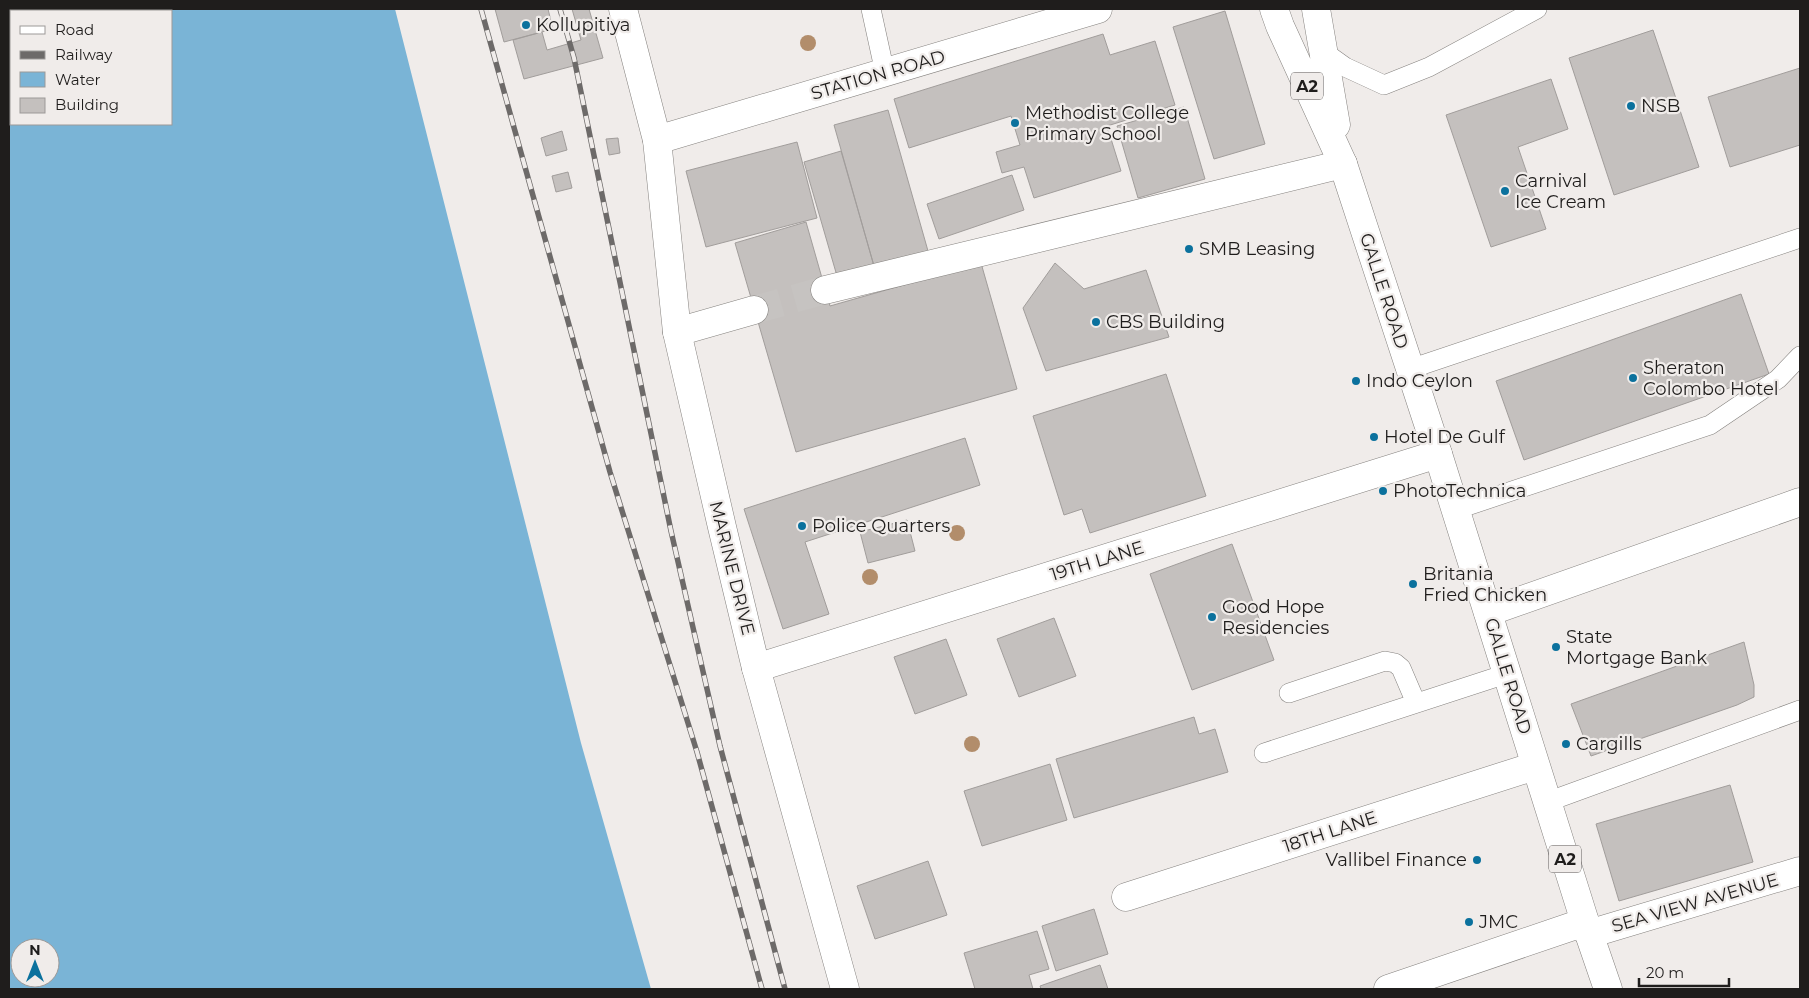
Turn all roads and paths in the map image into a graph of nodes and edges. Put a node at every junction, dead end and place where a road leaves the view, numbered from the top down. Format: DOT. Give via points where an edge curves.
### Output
graph roads {
  1 [pos="623,9"];
  2 [pos="871,9"];
  3 [pos="1098,9"];
  4 [pos="1274,9"];
  5 [pos="1537,9"];
  6 [pos="1317,12"];
  7 [pos="1324,52"];
  8 [pos="885,73"];
  9 [pos="657,140"];
  10 [pos="1343,164"];
  11 [pos="1800,238"];
  12 [pos="826,290"];
  13 [pos="754,310"];
  14 [pos="677,332"];
  15 [pos="1800,356"];
  16 [pos="1410,369"];
  17 [pos="1438,454"];
  18 [pos="1800,502"];
  19 [pos="1455,510"];
  20 [pos="1488,612"];
  21 [pos="756,668"];
  22 [pos="1506,674"];
  23 [pos="1289,693"];
  24 [pos="1416,703"];
  25 [pos="1800,710"];
  26 [pos="1264,753"];
  27 [pos="1535,766"];
  28 [pos="1547,802"];
  29 [pos="1800,871"];
  30 [pos="1126,897"];
  31 [pos="1587,928"];
  32 [pos="845,989"];
  33 [pos="1388,989"];
  34 [pos="1608,989"];
  1 -- 9 [label="main road, MARINE DRIVE"];
  2 -- 8 [label="lane"];
  3 -- 8 [label="main road, STATION ROAD"];
  4 -- 10 [label="main road, GALLE ROAD / A2"];
  5 -- 7 [label="lane" via="1429,67 1384,85 1345,67"];
  6 -- 7 [label="main road, GALLE ROAD / A2"];
  7 -- 10 [label="main road, GALLE ROAD / A2"];
  8 -- 9 [label="main road, STATION ROAD"];
  9 -- 14 [label="main road, MARINE DRIVE"];
  10 -- 12 [label="main road"];
  10 -- 16 [label="main road, GALLE ROAD / A2"];
  11 -- 16 [label="lane"];
  13 -- 14 [label="main road"];
  14 -- 21 [label="main road, MARINE DRIVE"];
  15 -- 19 [label="lane" via="1778,379 1710,425"];
  16 -- 17 [label="main road, GALLE ROAD / A2"];
  17 -- 19 [label="main road, GALLE ROAD / A2"];
  17 -- 21 [label="main road, 19TH LANE"];
  18 -- 20 [label="main road"];
  19 -- 20 [label="main road, GALLE ROAD / A2"];
  20 -- 22 [label="main road, GALLE ROAD / A2"];
  21 -- 32 [label="main road, MARINE DRIVE"];
  22 -- 24 [label="lane"];
  22 -- 27 [label="main road, GALLE ROAD / A2"];
  23 -- 24 [label="lane" via="1385,661 1401,668"];
  24 -- 26 [label="lane"];
  25 -- 28 [label="lane"];
  27 -- 28 [label="main road, GALLE ROAD / A2"];
  27 -- 30 [label="main road, 18TH LANE"];
  28 -- 31 [label="main road, GALLE ROAD / A2"];
  29 -- 31 [label="main road, SEA VIEW AVENUE"];
  31 -- 33 [label="main road, SEA VIEW AVENUE"];
  31 -- 34 [label="main road, GALLE ROAD / A2"];
}
